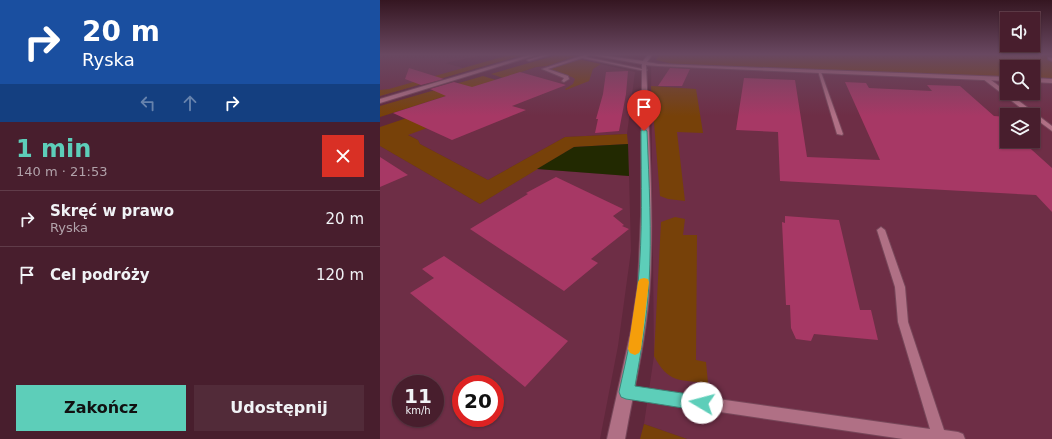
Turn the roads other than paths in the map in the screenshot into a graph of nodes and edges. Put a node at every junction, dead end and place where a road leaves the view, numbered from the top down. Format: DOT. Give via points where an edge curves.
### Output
graph roads {
  1 [pos="468,75"];
  2 [pos="471,75"];
  3 [pos="561,75"];
  4 [pos="644,75"];
  5 [pos="820,75"];
  6 [pos="915,75"];
  7 [pos="985,78"];
  8 [pos="1000,79"];
  9 [pos="1040,80"];
  10 [pos="450,81"];
  11 [pos="564,81"];
  12 [pos="1052,81"];
  13 [pos="380,101"];
  14 [pos="1052,129"];
  15 [pos="840,134"];
  16 [pos="881,230"];
  17 [pos="626,392"];
  18 [pos="886,435"];
  19 [pos="939,437"];
  20 [pos="616,439"];
  21 [pos="958,439"];
  1 -- 10 [label="street"];
  2 -- 10 [label="street"];
  3 -- 11 [label="lane" via="567,79"];
  4 -- 17 [label="street" via="644,284"];
  5 -- 15 [label="lane"];
  6 -- 7 [label="street"];
  7 -- 8 [label="street"];
  7 -- 14 [label="lane"];
  9 -- 12 [label="street"];
  10 -- 13 [label="street"];
  16 -- 19 [label="lane" via="900,287 903,322"];
  17 -- 18 [label="lane"];
  17 -- 20 [label="street"];
  18 -- 19 [label="lane"];
  19 -- 21 [label="lane"];
}
